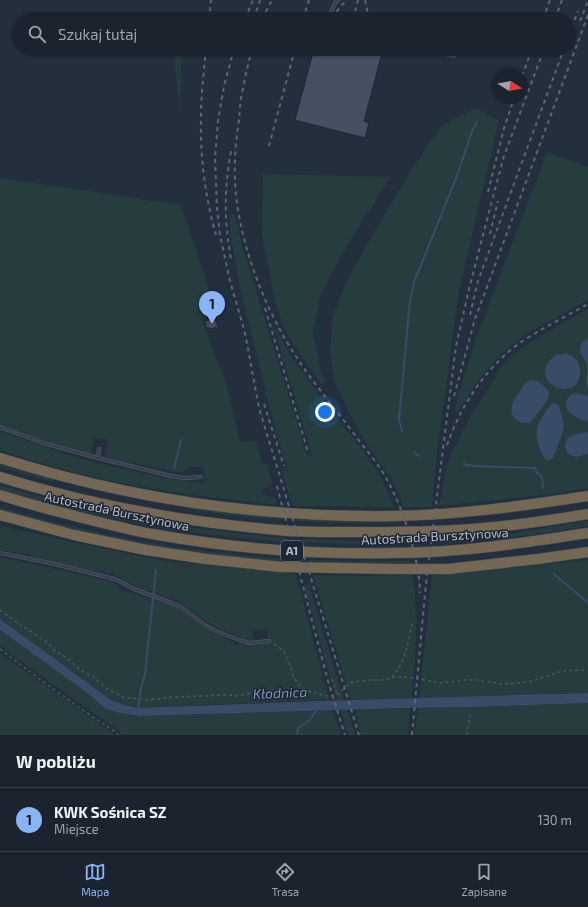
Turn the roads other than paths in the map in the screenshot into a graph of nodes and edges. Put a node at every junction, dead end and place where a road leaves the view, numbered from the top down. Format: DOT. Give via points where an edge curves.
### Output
graph roads {
  1 [pos="338,0"];
  2 [pos="332,12"];
  3 [pos="0,428"];
  4 [pos="99,449"];
  5 [pos="0,458"];
  6 [pos="98,458"];
  7 [pos="0,477"];
  8 [pos="200,477"];
  9 [pos="0,495"];
  10 [pos="588,496"];
  11 [pos="588,514"];
  12 [pos="0,515"];
  13 [pos="588,533"];
  14 [pos="588,552"];
  15 [pos="0,553"];
  16 [pos="269,641"];
  1 -- 2 [label="lane"];
  3 -- 6 [label="lane"];
  4 -- 6 [label="lane"];
  5 -- 10 [label="highway" via="72,479 141,494 280,512 393,516 432,514 540,504"];
  6 -- 8 [label="lane" via="171,476"];
  7 -- 11 [label="highway, Autostrada Bursztynowa / A1" via="59,494 140,512 279,530 446,531"];
  9 -- 13 [label="highway, Autostrada Bursztynowa / A1" via="65,514 151,534 280,550 401,553 535,542"];
  12 -- 14 [label="highway" via="74,535 146,550 281,567 448,569"];
  15 -- 16 [label="lane" via="115,579 180,606 216,631 250,643"];
}
